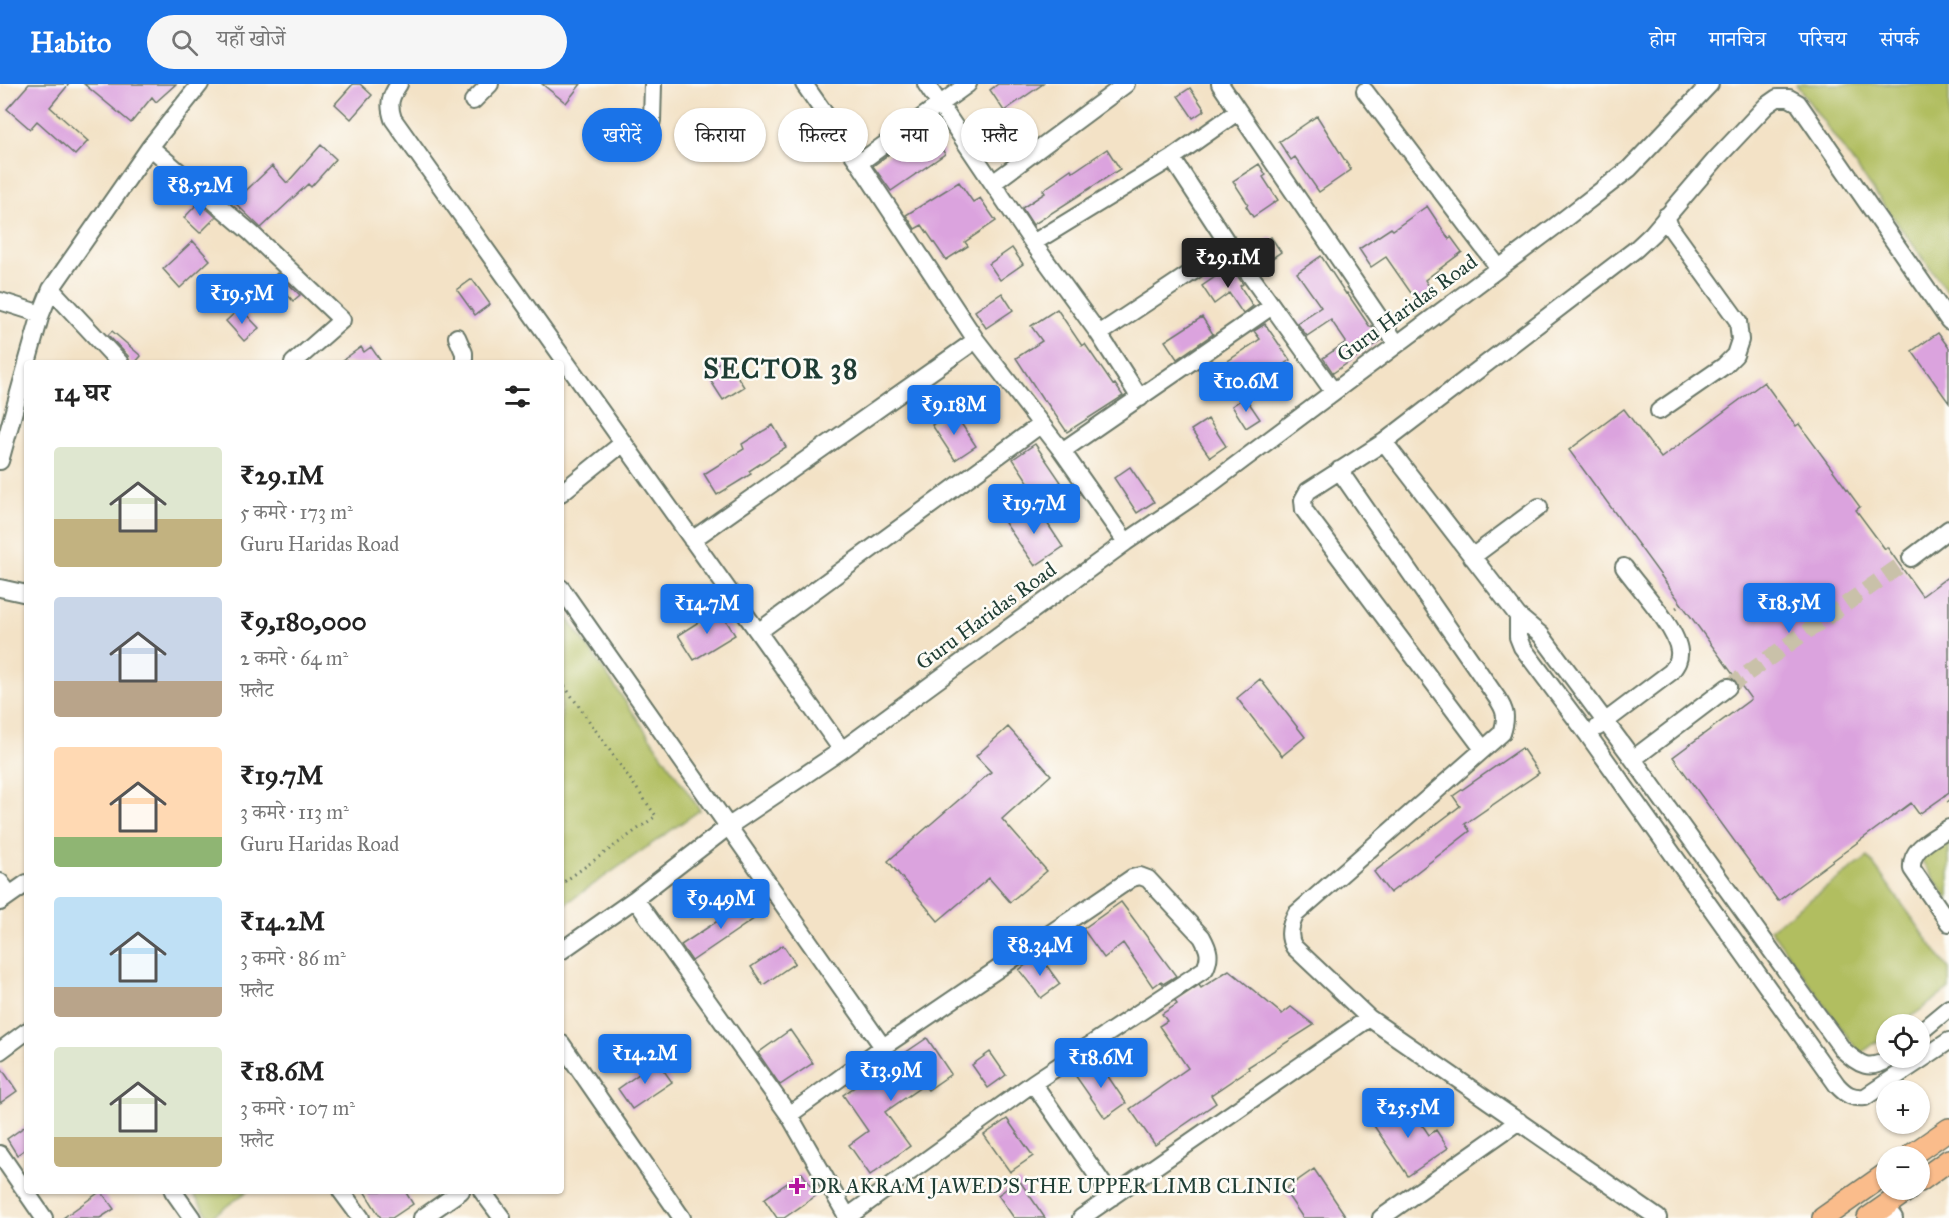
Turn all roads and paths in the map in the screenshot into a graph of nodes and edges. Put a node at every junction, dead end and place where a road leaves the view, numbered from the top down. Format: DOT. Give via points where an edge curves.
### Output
graph roads {
  1 [pos="200,84"];
  2 [pos="399,84"];
  3 [pos="490,84"];
  4 [pos="653,84"];
  5 [pos="804,84"];
  6 [pos="926,84"];
  7 [pos="968,84"];
  8 [pos="1220,84"];
  9 [pos="1710,84"];
  10 [pos="1121,85"];
  11 [pos="1365,91"];
  12 [pos="473,101"];
  13 [pos="939,105"];
  14 [pos="652,108"];
  15 [pos="1238,112"];
  16 [pos="150,147"];
  17 [pos="1172,158"];
  18 [pos="859,163"];
  19 [pos="993,183"];
  20 [pos="1666,216"];
  21 [pos="1033,243"];
  22 [pos="1230,247"];
  23 [pos="1499,268"];
  24 [pos="51,289"];
  25 [pos="0,301"];
  26 [pos="1272,306"];
  27 [pos="41,314"];
  28 [pos="1949,321"];
  29 [pos="1100,333"];
  30 [pos="457,337"];
  31 [pos="976,340"];
  32 [pos="1397,344"];
  33 [pos="28,360"];
  34 [pos="117,360"];
  35 [pos="296,360"];
  36 [pos="464,360"];
  37 [pos="24,372"];
  38 [pos="1333,391"];
  39 [pos="1140,398"];
  40 [pos="1659,411"];
  41 [pos="1040,425"];
  42 [pos="4,429"];
  43 [pos="1384,442"];
  44 [pos="623,443"];
  45 [pos="1062,451"];
  46 [pos="0,461"];
  47 [pos="1339,470"];
  48 [pos="564,491"];
  49 [pos="1539,507"];
  50 [pos="1949,529"];
  51 [pos="692,540"];
  52 [pos="1126,542"];
  53 [pos="1472,557"];
  54 [pos="1911,558"];
  55 [pos="1624,567"];
  56 [pos="0,588"];
  57 [pos="564,592"];
  58 [pos="24,593"];
  59 [pos="1518,616"];
  60 [pos="758,632"];
  61 [pos="564,685"];
  62 [pos="1728,687"];
  63 [pos="1605,722"];
  64 [pos="1588,735"];
  65 [pos="1483,749"];
  66 [pos="842,750"];
  67 [pos="1633,759"];
  68 [pos="1944,796"];
  69 [pos="1949,802"];
  70 [pos="729,826"];
  71 [pos="1949,828"];
  72 [pos="564,882"];
  73 [pos="24,884"];
  74 [pos="3,893"];
  75 [pos="635,899"];
  76 [pos="1949,923"];
  77 [pos="564,949"];
  78 [pos="1949,1008"];
  79 [pos="1369,1018"];
  80 [pos="1930,1024"];
  81 [pos="24,1033"];
  82 [pos="1949,1041"];
  83 [pos="564,1047"];
  84 [pos="883,1047"];
  85 [pos="0,1051"];
  86 [pos="1876,1066"];
  87 [pos="1033,1083"];
  88 [pos="789,1115"];
  89 [pos="1519,1121"];
  90 [pos="1949,1129"];
  91 [pos="1924,1146"];
  92 [pos="0,1154"];
  93 [pos="1949,1160"];
  94 [pos="1930,1174"];
  95 [pos="1876,1181"];
  96 [pos="24,1189"];
  97 [pos="28,1194"];
  98 [pos="175,1194"];
  99 [pos="343,1194"];
  100 [pos="457,1194"];
  101 [pos="484,1194"];
  102 [pos="1112,1197"];
  103 [pos="1899,1200"];
  104 [pos="1889,1212"];
  105 [pos="44,1218"];
  106 [pos="192,1218"];
  107 [pos="361,1218"];
  108 [pos="422,1218"];
  109 [pos="502,1218"];
  110 [pos="682,1218"];
  111 [pos="847,1218"];
  112 [pos="1081,1218"];
  113 [pos="1381,1218"];
  114 [pos="1658,1218"];
  115 [pos="1822,1218"];
  116 [pos="1868,1218"];
  1 -- 16 [label="street"];
  2 -- 44 [label="street" via="389,101 393,119"];
  3 -- 12 [label="street"];
  4 -- 14 [label="street"];
  5 -- 18 [label="street"];
  6 -- 13 [label="street"];
  7 -- 13 [label="street"];
  8 -- 15 [label="street"];
  9 -- 23 [label="street, Guru Haridas Road" via="1629,169"];
  10 -- 19 [label="street"];
  11 -- 23 [label="street"];
  13 -- 18 [label="street"];
  13 -- 19 [label="street"];
  15 -- 17 [label="street"];
  15 -- 32 [label="street"];
  16 -- 24 [label="street"];
  16 -- 35 [label="street" via="251,233 342,320"];
  17 -- 21 [label="street"];
  17 -- 22 [label="street"];
  18 -- 31 [label="street"];
  19 -- 21 [label="street"];
  20 -- 28 [label="street" via="1767,105 1777,98 1789,98 1798,103"];
  20 -- 40 [label="street" via="1738,321 1740,340 1735,355 1724,366"];
  20 -- 43 [label="street" via="1636,249"];
  21 -- 29 [label="street"];
  22 -- 26 [label="street"];
  22 -- 29 [label="street"];
  23 -- 32 [label="street, Guru Haridas Road"];
  24 -- 27 [label="street"];
  24 -- 34 [label="street"];
  25 -- 27 [label="street"];
  26 -- 38 [label="street"];
  26 -- 39 [label="street"];
  27 -- 33 [label="street"];
  29 -- 39 [label="street"];
  30 -- 36 [label="street"];
  31 -- 41 [label="street"];
  31 -- 51 [label="street"];
  32 -- 38 [label="street, Guru Haridas Road"];
  37 -- 42 [label="street"];
  38 -- 52 [label="street, Guru Haridas Road" via="1204,489"];
  39 -- 45 [label="street"];
  41 -- 45 [label="street"];
  41 -- 60 [label="street"];
  42 -- 46 [label="street"];
  43 -- 47 [label="street"];
  43 -- 53 [label="street"];
  44 -- 48 [label="street"];
  44 -- 51 [label="street"];
  45 -- 52 [label="street"];
  47 -- 65 [label="street" via="1505,710 1502,733"];
  47 -- 65 [label="street" via="1308,491 1303,500 1304,510"];
  49 -- 53 [label="street"];
  50 -- 54 [label="street"];
  51 -- 60 [label="street"];
  52 -- 66 [label="street, Guru Haridas Road"];
  53 -- 59 [label="street"];
  55 -- 63 [label="street" via="1674,633 1678,662 1671,672"];
  56 -- 58 [label="street"];
  57 -- 70 [label="street"];
  59 -- 63 [label="street" via="1541,635"];
  59 -- 64 [label="street" via="1522,646"];
  60 -- 66 [label="street"];
  61 -- 72 [label="path" via="656,816"];
  62 -- 67 [label="street"];
  63 -- 64 [label="street"];
  63 -- 67 [label="street"];
  64 -- 82 [label="street" via="1846,1095 1865,1097"];
  65 -- 79 [label="street" via="1296,914 1291,924 1290,940 1294,947"];
  66 -- 70 [label="street, Guru Haridas Road"];
  67 -- 86 [label="street" via="1843,1050 1865,1066"];
  68 -- 69 [label="path"];
  70 -- 75 [label="street, Guru Haridas Road"];
  70 -- 84 [label="street"];
  71 -- 76 [label="street" via="1914,852 1911,861 1912,869"];
  73 -- 74 [label="street"];
  75 -- 77 [label="street, Guru Haridas Road"];
  75 -- 88 [label="street"];
  78 -- 80 [label="street"];
  79 -- 89 [label="street"];
  79 -- 102 [label="street"];
  81 -- 85 [label="street"];
  83 -- 110 [label="street"];
  84 -- 87 [label="street" via="1132,878 1148,879 1202,937 1210,958 1205,969"];
  84 -- 88 [label="street"];
  87 -- 102 [label="street"];
  87 -- 111 [label="street"];
  88 -- 111 [label="street"];
  89 -- 113 [label="street"];
  89 -- 114 [label="street"];
  90 -- 91 [label="main road"];
  92 -- 96 [label="street"];
  93 -- 94 [label="main road"];
  95 -- 115 [label="main road"];
  97 -- 105 [label="street"];
  98 -- 106 [label="street"];
  99 -- 107 [label="street"];
  100 -- 108 [label="street"];
  101 -- 109 [label="street"];
  102 -- 112 [label="street"];
  103 -- 104 [label="main road"];
  104 -- 116 [label="main road"];
}
